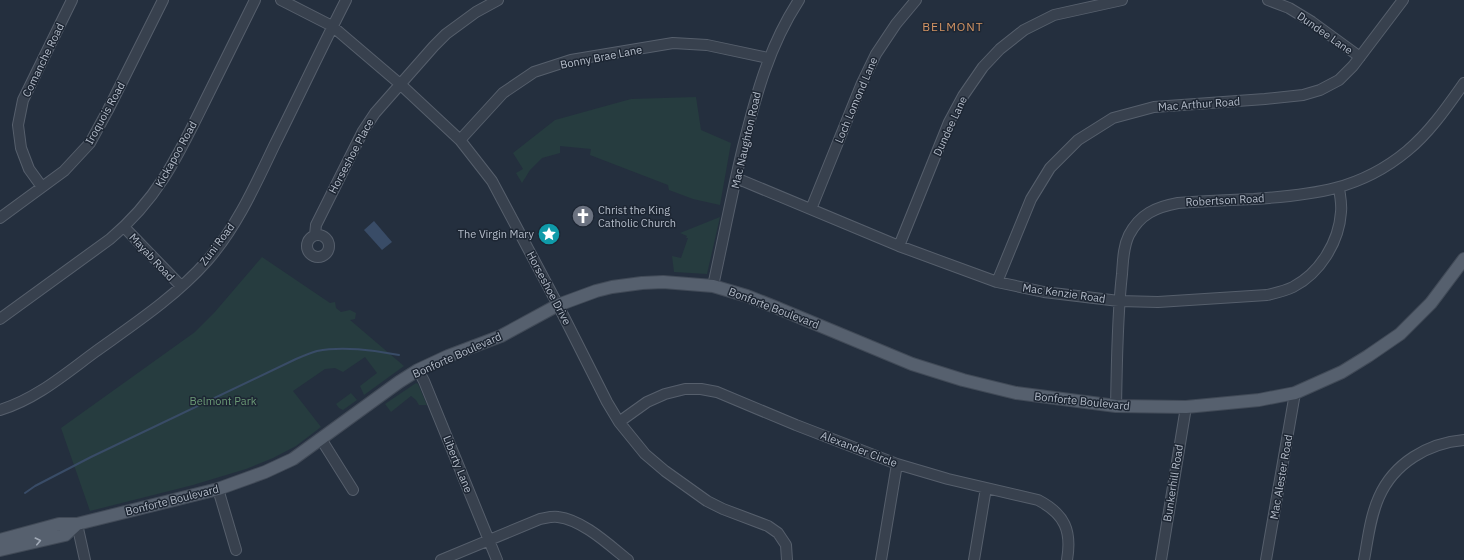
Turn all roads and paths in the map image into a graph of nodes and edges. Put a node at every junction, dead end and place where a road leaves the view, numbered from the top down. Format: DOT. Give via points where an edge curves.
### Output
graph roads {
  1 [pos="72,0"];
  2 [pos="163,0"];
  3 [pos="255,0"];
  4 [pos="281,0"];
  5 [pos="346,0"];
  6 [pos="498,0"];
  7 [pos="799,0"];
  8 [pos="916,0"];
  9 [pos="1122,0"];
  10 [pos="1268,0"];
  11 [pos="1403,0"];
  12 [pos="1106,1"];
  13 [pos="332,26"];
  14 [pos="1360,57"];
  15 [pos="768,58"];
  16 [pos="1464,83"];
  17 [pos="400,84"];
  18 [pos="460,140"];
  19 [pos="736,178"];
  20 [pos="42,187"];
  21 [pos="1339,188"];
  22 [pos="811,209"];
  23 [pos="0,218"];
  24 [pos="124,227"];
  25 [pos="315,235"];
  26 [pos="899,246"];
  27 [pos="1464,259"];
  28 [pos="997,282"];
  29 [pos="181,286"];
  30 [pos="712,286"];
  31 [pos="1119,301"];
  32 [pos="558,305"];
  33 [pos="0,319"];
  34 [pos="418,370"];
  35 [pos="1295,393"];
  36 [pos="1116,406"];
  37 [pos="1186,407"];
  38 [pos="0,410"];
  39 [pos="619,422"];
  40 [pos="321,439"];
  41 [pos="1464,440"];
  42 [pos="897,464"];
  43 [pos="986,488"];
  44 [pos="218,489"];
  45 [pos="353,490"];
  46 [pos="77,524"];
  47 [pos="0,540"];
  48 [pos="489,540"];
  49 [pos="0,550"];
  50 [pos="236,550"];
  51 [pos="85,560"];
  52 [pos="441,560"];
  53 [pos="497,560"];
  54 [pos="628,560"];
  55 [pos="787,560"];
  56 [pos="881,560"];
  57 [pos="974,560"];
  58 [pos="1067,560"];
  59 [pos="1161,560"];
  60 [pos="1266,560"];
  61 [pos="1364,560"];
  1 -- 20 [label="street, Comanche Road" via="34,74 23,100 18,125 21,148 29,169"];
  2 -- 20 [label="street, Iroquois Road" via="90,143 64,171"];
  3 -- 24 [label="street, Kickapoo Road" via="174,162 152,197"];
  4 -- 13 [label="street, Horseshoe Drive"];
  5 -- 13 [label="street, Zuni Road"];
  6 -- 17 [label="street, Horseshoe Place" via="446,34"];
  7 -- 15 [label="street, Mac Naughton Road" via="790,12"];
  8 -- 22 [label="street, Loch Lomond Lane" via="876,54"];
  9 -- 12 [label="street, Dundee Lane"];
  10 -- 14 [label="street, Dundee Lane" via="1289,8 1312,22"];
  11 -- 14 [label="street, Mac Arthur Road"];
  12 -- 26 [label="street, Dundee Lane" via="1054,15 1024,30 983,67 962,96 949,122"];
  13 -- 17 [label="street, Horseshoe Drive"];
  13 -- 29 [label="street, Zuni Road" via="254,188 233,225 207,260"];
  14 -- 28 [label="street, Mac Arthur Road" via="1339,80 1304,95 1154,107 1113,118 1078,140 1050,168 1031,199"];
  15 -- 18 [label="street, Bonny Brae Lane" via="706,45 673,44 571,60 534,72 503,93"];
  15 -- 19 [label="street, Mac Naughton Road" via="756,93"];
  16 -- 21 [label="street, Robertson Road" via="1408,151 1373,174"];
  17 -- 18 [label="street, Horseshoe Drive"];
  17 -- 25 [label="street, Horseshoe Place" via="374,113 363,131 316,225"];
  18 -- 32 [label="street, Horseshoe Drive" via="492,182"];
  19 -- 22 [label="street, Mac Kenzie Road"];
  19 -- 30 [label="street, Mac Naughton Road"];
  20 -- 23 [label="street, Iroquois Road"];
  21 -- 31 [label="street, Robertson Road" via="1315,194 1178,203 1151,210 1134,227 1125,244"];
  21 -- 31 [label="street, Mac Kenzie Road" via="1341,212 1339,228 1333,243 1323,261 1295,286 1267,295 1173,301"];
  22 -- 26 [label="street, Mac Kenzie Road"];
  24 -- 29 [label="street, Mayab Road"];
  24 -- 33 [label="street, Kickapoo Road"];
  26 -- 28 [label="street, Mac Kenzie Road"];
  27 -- 35 [label="main road, Bonforte Boulevard" via="1431,303 1400,334 1342,372"];
  28 -- 31 [label="street, Mac Kenzie Road" via="1044,292"];
  29 -- 38 [label="street, Zuni Road" via="156,308 51,384 16,405"];
  30 -- 32 [label="main road, Bonforte Boulevard" via="663,282 635,284 596,291"];
  30 -- 36 [label="main road, Bonforte Boulevard" via="747,296 912,364 963,380 1016,394"];
  31 -- 36 [label="street, Robertson Road"];
  32 -- 34 [label="main road, Bonforte Boulevard" via="501,336"];
  32 -- 39 [label="street, Horseshoe Drive"];
  34 -- 40 [label="main road, Bonforte Boulevard"];
  34 -- 48 [label="street, Liberty Lane"];
  35 -- 37 [label="main road, Bonforte Boulevard" via="1259,400"];
  35 -- 60 [label="street, Mac Alester Road"];
  36 -- 37 [label="main road, Bonforte Boulevard"];
  37 -- 59 [label="street, Bunkerhill Road"];
  39 -- 42 [label="street, Alexander Circle" via="647,402 664,394 685,389 701,389 717,392"];
  39 -- 55 [label="street, Horseshoe Drive" via="665,472 707,501 768,526 778,533 786,545"];
  40 -- 44 [label="main road, Bonforte Boulevard" via="293,459"];
  40 -- 45 [label="street"];
  41 -- 61 [label="street" via="1426,449 1392,475 1379,497 1374,512"];
  42 -- 43 [label="street, Alexander Circle"];
  42 -- 56 [label="street"];
  43 -- 57 [label="street"];
  43 -- 58 [label="street, Alexander Circle" via="1028,497 1058,513 1067,529"];
  44 -- 46 [label="main road, Bonforte Boulevard"];
  44 -- 50 [label="street"];
  46 -- 47 [label="main road, Bonforte Boulevard" via="60,524"];
  49 -- 46 [label="main road, Bonforte Boulevard, one-way" via="65,535"];
  46 -- 51 [label="street"];
  48 -- 52 [label="street"];
  48 -- 53 [label="street, Liberty Lane"];
  48 -- 54 [label="street" via="540,519 557,516 583,526"];
}
